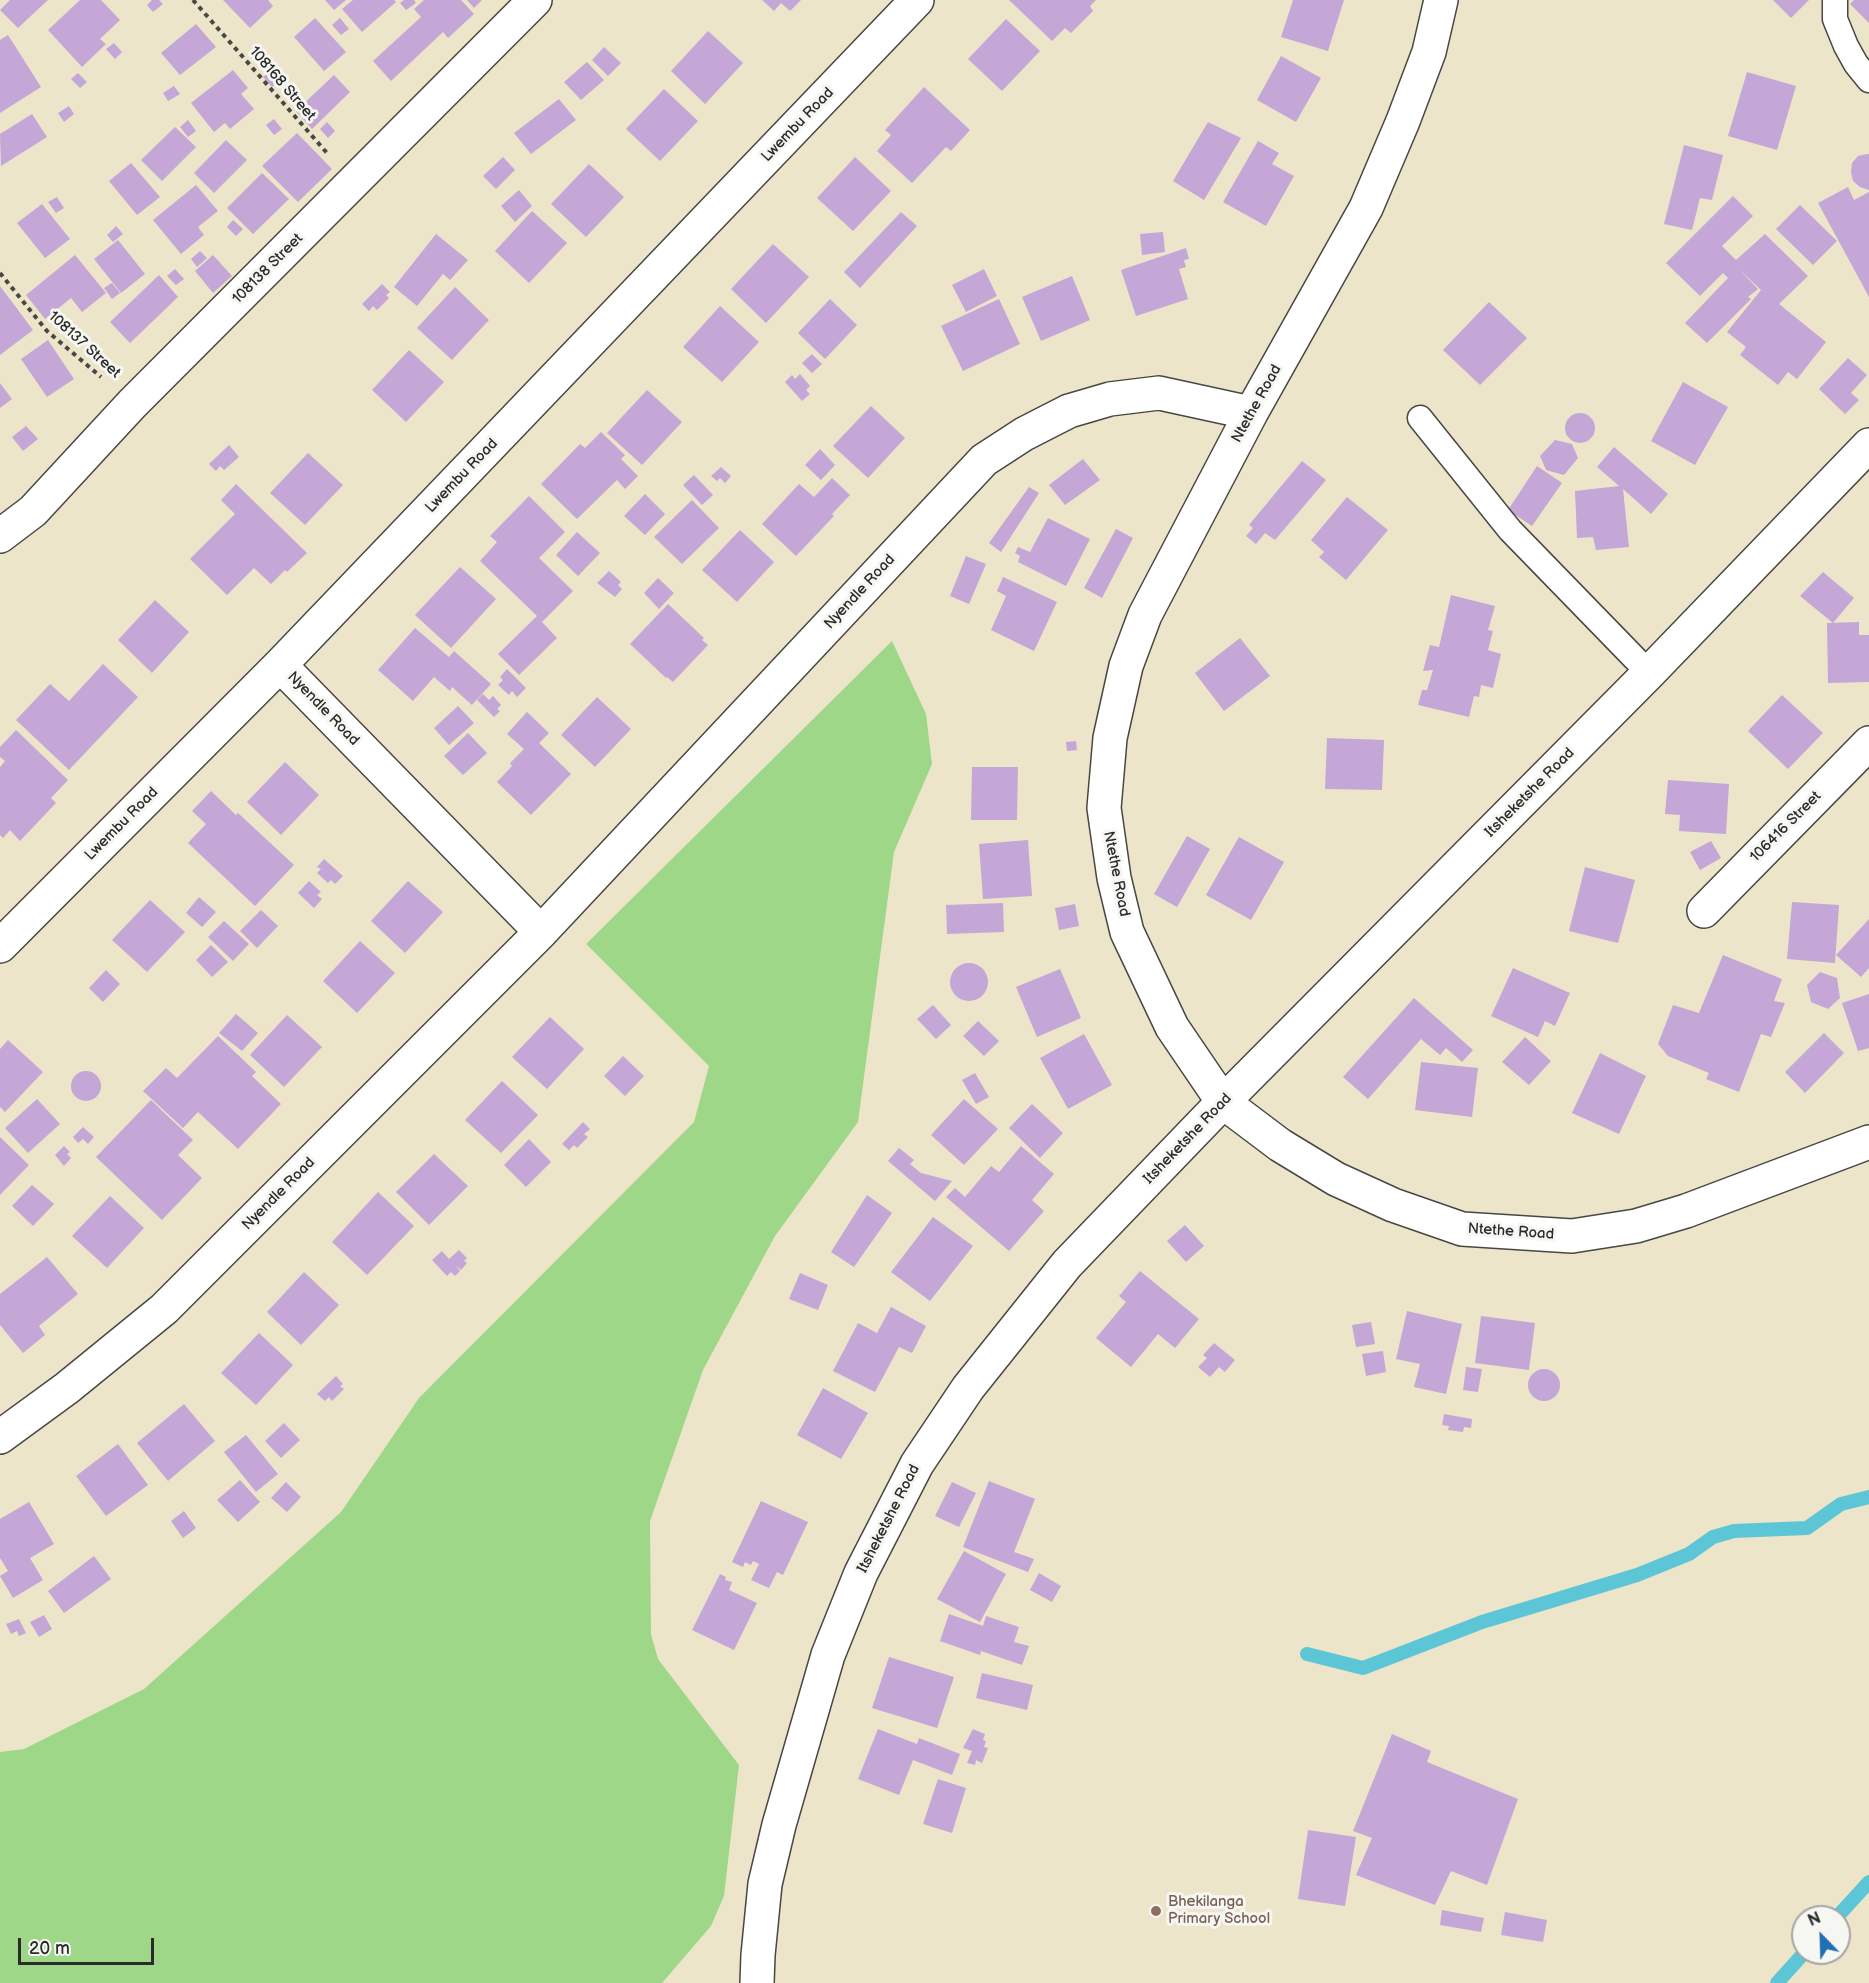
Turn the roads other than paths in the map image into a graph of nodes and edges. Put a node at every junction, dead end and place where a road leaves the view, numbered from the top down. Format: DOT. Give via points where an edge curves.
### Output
graph roads {
  1 [pos="535,0"];
  2 [pos="917,0"];
  3 [pos="1441,0"];
  4 [pos="1835,0"];
  5 [pos="1869,80"];
  6 [pos="1251,413"];
  7 [pos="1420,418"];
  8 [pos="1869,445"];
  9 [pos="0,536"];
  10 [pos="280,665"];
  11 [pos="1649,673"];
  12 [pos="1869,743"];
  13 [pos="1704,911"];
  14 [pos="541,932"];
  15 [pos="0,946"];
  16 [pos="1223,1102"];
  17 [pos="1869,1142"];
  18 [pos="0,1437"];
  19 [pos="757,1983"];
  1 -- 9 [label="street, 108138 Street" via="132,404 33,511"];
  2 -- 10 [label="street, Lwembu Road"];
  3 -- 6 [label="street, Ntethe Road" via="1428,52 1366,208"];
  4 -- 5 [label="lane" via="1835,19 1846,46"];
  6 -- 14 [label="street, Nyendle Road" via="1159,393 1110,399 1069,411 984,460"];
  6 -- 16 [label="street, Ntethe Road" via="1145,615 1126,666 1110,738 1104,808 1127,932 1172,1027"];
  7 -- 11 [label="lane" via="1510,530"];
  8 -- 11 [label="street, Itsheketshe Road"];
  10 -- 14 [label="street, Nyendle Road"];
  10 -- 15 [label="street, Lwembu Road"];
  11 -- 16 [label="street, Itsheketshe Road"];
  12 -- 13 [label="street, 106416 Street"];
  14 -- 18 [label="street, Nyendle Road" via="164,1309 68,1388"];
  16 -- 17 [label="street, Ntethe Road" via="1280,1145 1336,1179 1393,1205 1462,1229 1572,1236 1636,1226 1686,1211"];
  16 -- 19 [label="street, Itsheketshe Road" via="1067,1264 968,1388 917,1464 861,1573 828,1655 765,1884"];
}
